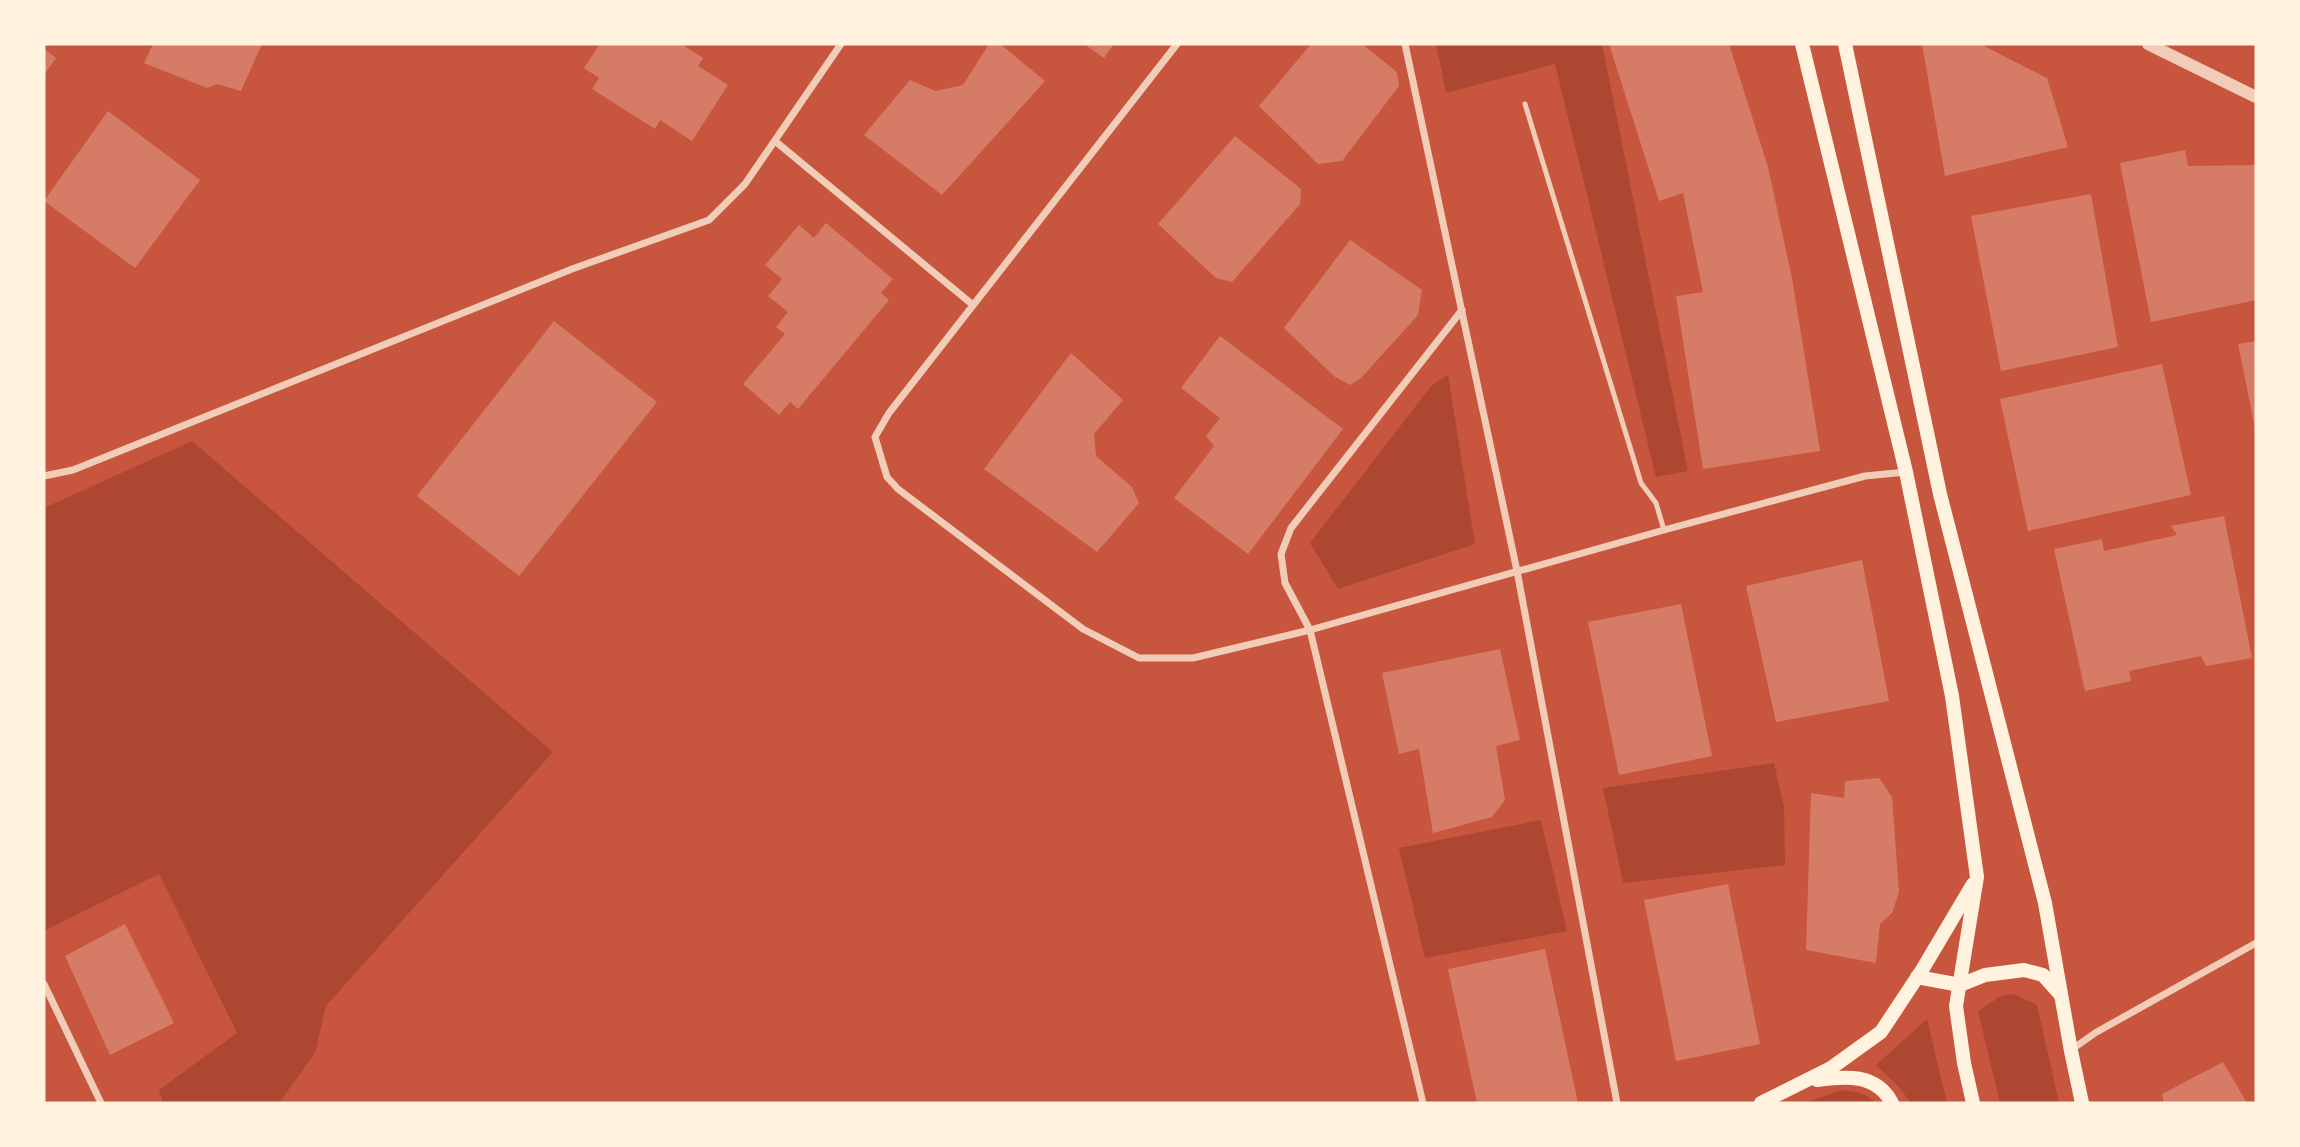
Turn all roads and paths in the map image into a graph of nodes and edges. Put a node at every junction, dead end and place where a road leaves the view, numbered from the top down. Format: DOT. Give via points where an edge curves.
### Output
graph roads {
  1 [pos="841,44"];
  2 [pos="1177,44"];
  3 [pos="1405,44"];
  4 [pos="1802,44"];
  5 [pos="1845,44"];
  6 [pos="2148,44"];
  7 [pos="2256,97"];
  8 [pos="1525,104"];
  9 [pos="775,141"];
  10 [pos="973,304"];
  11 [pos="1462,310"];
  12 [pos="1906,472"];
  13 [pos="44,476"];
  14 [pos="1664,530"];
  15 [pos="1517,571"];
  16 [pos="1310,630"];
  17 [pos="1977,877"];
  18 [pos="2256,943"];
  19 [pos="1917,977"];
  20 [pos="44,984"];
  21 [pos="1960,985"];
  22 [pos="2061,995"];
  23 [pos="2071,1051"];
  24 [pos="1808,1081"];
  25 [pos="101,1103"];
  26 [pos="1423,1103"];
  27 [pos="1617,1103"];
  28 [pos="1761,1103"];
  29 [pos="1892,1103"];
  30 [pos="1973,1103"];
  31 [pos="2082,1103"];
  1 -- 9 [label="street"];
  2 -- 10 [label="street"];
  3 -- 11 [label="street"];
  4 -- 12 [label="main road"];
  5 -- 22 [label="main road" via="1940,494 2045,903"];
  6 -- 7 [label="street"];
  8 -- 14 [label="lane" via="1641,483 1656,503"];
  9 -- 10 [label="street"];
  9 -- 13 [label="street" via="745,184 709,220 572,269 73,470"];
  10 -- 16 [label="street" via="889,412 875,437 887,477 898,489 1083,629 1139,658 1193,658"];
  11 -- 15 [label="street"];
  11 -- 16 [label="street" via="1291,528 1281,554 1285,583"];
  12 -- 14 [label="street" via="1865,477"];
  12 -- 17 [label="main road" via="1952,696"];
  14 -- 15 [label="street"];
  15 -- 16 [label="street"];
  15 -- 27 [label="street"];
  16 -- 26 [label="street"];
  17 -- 19 [label="main road"];
  17 -- 21 [label="main road"];
  18 -- 23 [label="street"];
  19 -- 21 [label="main road"];
  19 -- 24 [label="main road" via="1881,1032"];
  20 -- 25 [label="street"];
  21 -- 22 [label="main road" via="1985,975 2024,970 2043,975"];
  21 -- 30 [label="main road" via="1956,1006"];
  22 -- 23 [label="main road"];
  23 -- 31 [label="main road"];
  24 -- 28 [label="main road"];
  24 -- 29 [label="main road" via="1850,1076 1873,1083"];
}
